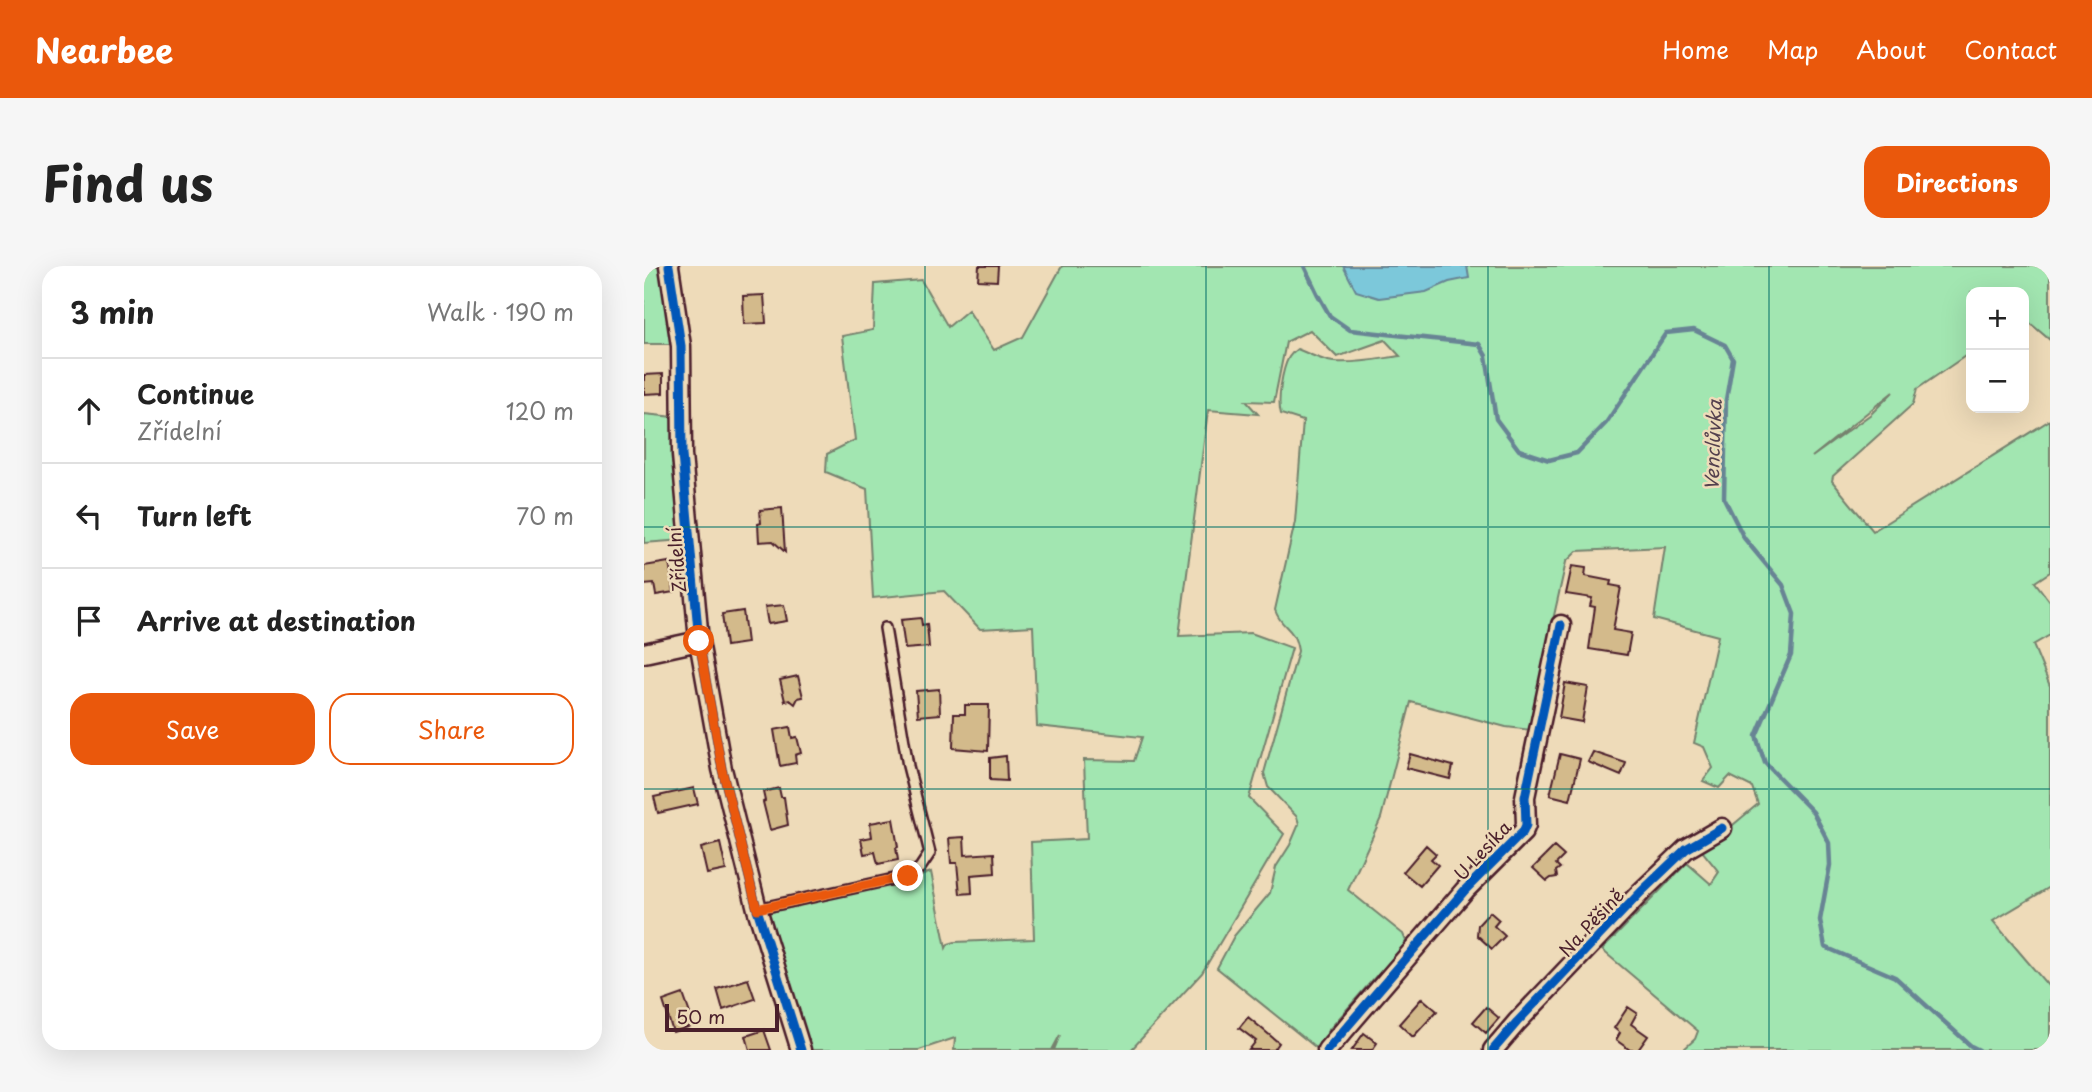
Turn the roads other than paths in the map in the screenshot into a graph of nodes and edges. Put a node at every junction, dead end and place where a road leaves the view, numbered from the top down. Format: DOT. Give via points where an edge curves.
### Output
graph roads {
  1 [pos="669,266"];
  2 [pos="1561,625"];
  3 [pos="885,628"];
  4 [pos="699,641"];
  5 [pos="644,653"];
  6 [pos="1722,828"];
  7 [pos="757,909"];
  8 [pos="801,1050"];
  9 [pos="1327,1050"];
  10 [pos="1493,1050"];
  1 -- 4 [label="street, Zřídelní" via="681,346 682,455"];
  2 -- 9 [label="street, U Lesíka" via="1525,797 1523,832 1465,890"];
  3 -- 7 [label="lane" via="908,766 930,853 908,876"];
  4 -- 5 [label="street"];
  4 -- 7 [label="street, Zřídelní" via="722,769"];
  6 -- 10 [label="street, Na Pěšině" via="1686,849 1641,892"];
  7 -- 8 [label="street, Zřídelní"];
}
